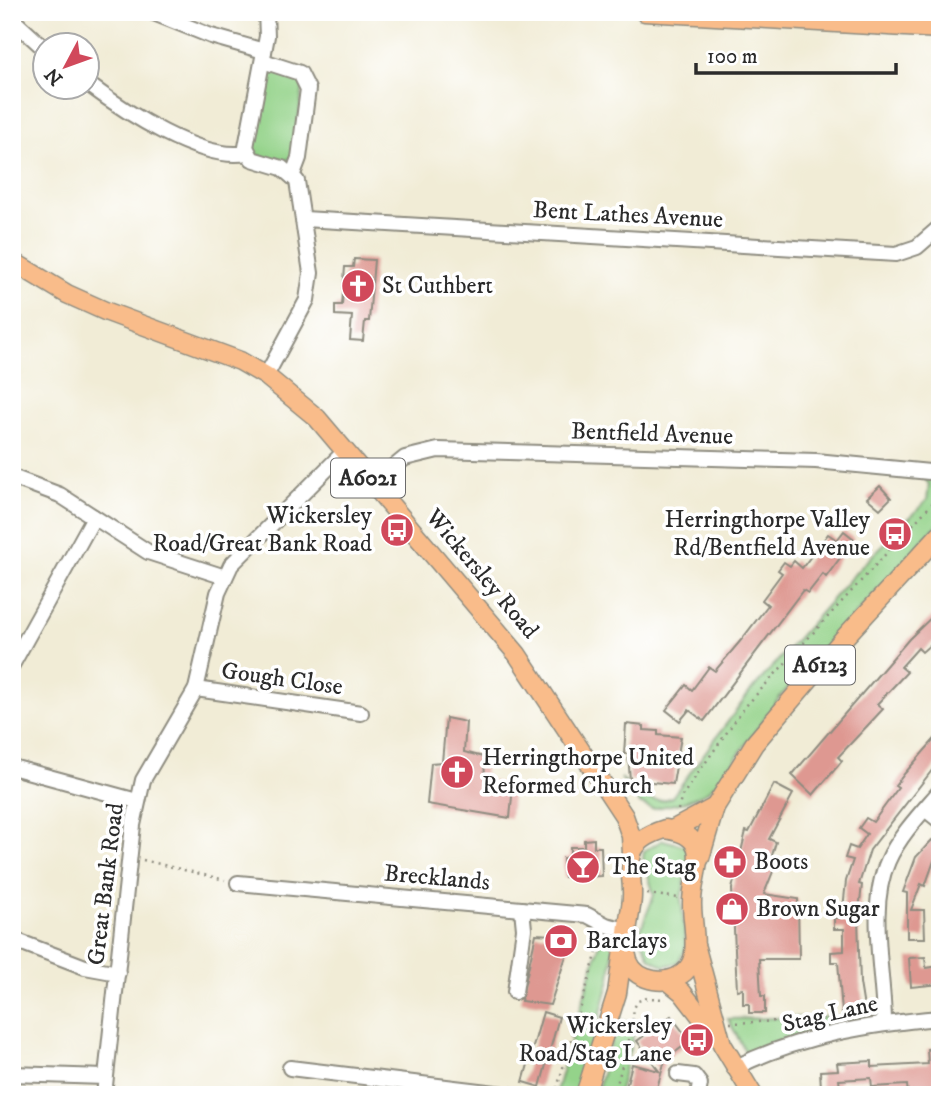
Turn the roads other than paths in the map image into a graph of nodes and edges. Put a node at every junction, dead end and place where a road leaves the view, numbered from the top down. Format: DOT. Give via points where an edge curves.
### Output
graph roads {
  1 [pos="150,12"];
  2 [pos="266,12"];
  3 [pos="644,12"];
  4 [pos="12,19"];
  5 [pos="940,29"];
  6 [pos="32,37"];
  7 [pos="264,56"];
  8 [pos="102,95"];
  9 [pos="247,153"];
  10 [pos="293,174"];
  11 [pos="304,219"];
  12 [pos="940,227"];
  13 [pos="12,261"];
  14 [pos="266,376"];
  15 [pos="344,452"];
  16 [pos="940,473"];
  17 [pos="12,477"];
  18 [pos="373,484"];
  19 [pos="94,517"];
  20 [pos="940,534"];
  21 [pos="225,577"];
  22 [pos="12,665"];
  23 [pos="196,689"];
  24 [pos="361,713"];
  25 [pos="12,767"];
  26 [pos="940,791"];
  27 [pos="137,800"];
  28 [pos="715,807"];
  29 [pos="925,809"];
  30 [pos="624,816"];
  31 [pos="940,821"];
  32 [pos="668,830"];
  33 [pos="632,854"];
  34 [pos="701,858"];
  35 [pos="238,883"];
  36 [pos="522,909"];
  37 [pos="626,935"];
  38 [pos="12,939"];
  39 [pos="696,948"];
  40 [pos="118,973"];
  41 [pos="659,980"];
  42 [pos="515,992"];
  43 [pos="617,993"];
  44 [pos="940,1018"];
  45 [pos="884,1023"];
  46 [pos="722,1044"];
  47 [pos="290,1068"];
  48 [pos="734,1068"];
  49 [pos="12,1074"];
  50 [pos="678,1074"];
  51 [pos="105,1077"];
  52 [pos="104,1095"];
  53 [pos="512,1095"];
  54 [pos="585,1095"];
  55 [pos="698,1095"];
  56 [pos="754,1095"];
  1 -- 7 [label="street"];
  2 -- 7 [label="street"];
  3 -- 5 [label="main road"];
  4 -- 6 [label="street"];
  7 -- 9 [label="street"];
  7 -- 10 [label="street" via="300,73 308,89"];
  8 -- 9 [label="street" via="164,133 226,155"];
  9 -- 10 [label="street"];
  10 -- 11 [label="street"];
  11 -- 12 [label="street, Bent Lathes Avenue" via="896,254 917,247"];
  11 -- 14 [label="street" via="312,288"];
  13 -- 14 [label="main road, Wickersley Road / A6021" via="67,294 216,350"];
  14 -- 15 [label="main road, Wickersley Road / A6021" via="317,418"];
  15 -- 18 [label="main road, Wickersley Road / A6021"];
  15 -- 21 [label="street, Great Bank Road" via="241,554"];
  16 -- 18 [label="street, Bentfield Avenue" via="816,461 438,450 405,458"];
  17 -- 19 [label="street" via="60,495"];
  18 -- 30 [label="main road, Wickersley Road / A6021" via="517,654"];
  19 -- 21 [label="street" via="148,552"];
  19 -- 22 [label="street"];
  20 -- 28 [label="main road, A6123" via="784,707 754,744"];
  21 -- 23 [label="street, Great Bank Road"];
  23 -- 24 [label="street, Gough Close"];
  23 -- 27 [label="street, Great Bank Road" via="151,764"];
  25 -- 27 [label="street"];
  26 -- 29 [label="street"];
  27 -- 40 [label="street, Great Bank Road"];
  28 -- 32 [label="main road"];
  28 -- 34 [label="main road, A6123"];
  29 -- 31 [label="street"];
  29 -- 45 [label="street" via="888,860 879,891"];
  30 -- 32 [label="main road"];
  30 -- 33 [label="main road, Wickersley Road / A6021"];
  32 -- 33 [label="main road" via="644,838"];
  32 -- 34 [label="main road" via="682,834 697,847"];
  33 -- 37 [label="main road, A6021"];
  34 -- 39 [label="main road, A6021" via="691,902"];
  35 -- 36 [label="street, Brecklands"];
  36 -- 37 [label="street, Brecklands" via="587,915"];
  36 -- 42 [label="street" via="524,929"];
  37 -- 41 [label="main road, A6021" via="630,967 638,975"];
  37 -- 43 [label="main road"];
  38 -- 40 [label="street" via="85,967"];
  39 -- 41 [label="main road" via="689,967"];
  39 -- 46 [label="main road, A6021"];
  40 -- 51 [label="street, Great Bank Road"];
  41 -- 43 [label="main road"];
  41 -- 46 [label="main road, A6021" via="676,985"];
  43 -- 54 [label="main road"];
  44 -- 45 [label="street, Stag Lane"];
  45 -- 48 [label="street, Stag Lane" via="794,1043"];
  46 -- 48 [label="main road, A6021"];
  47 -- 53 [label="street"];
  48 -- 56 [label="main road, A6021"];
  49 -- 51 [label="street"];
  50 -- 55 [label="street" via="694,1076 700,1084"];
  51 -- 52 [label="street, Great Bank Road"];
}
